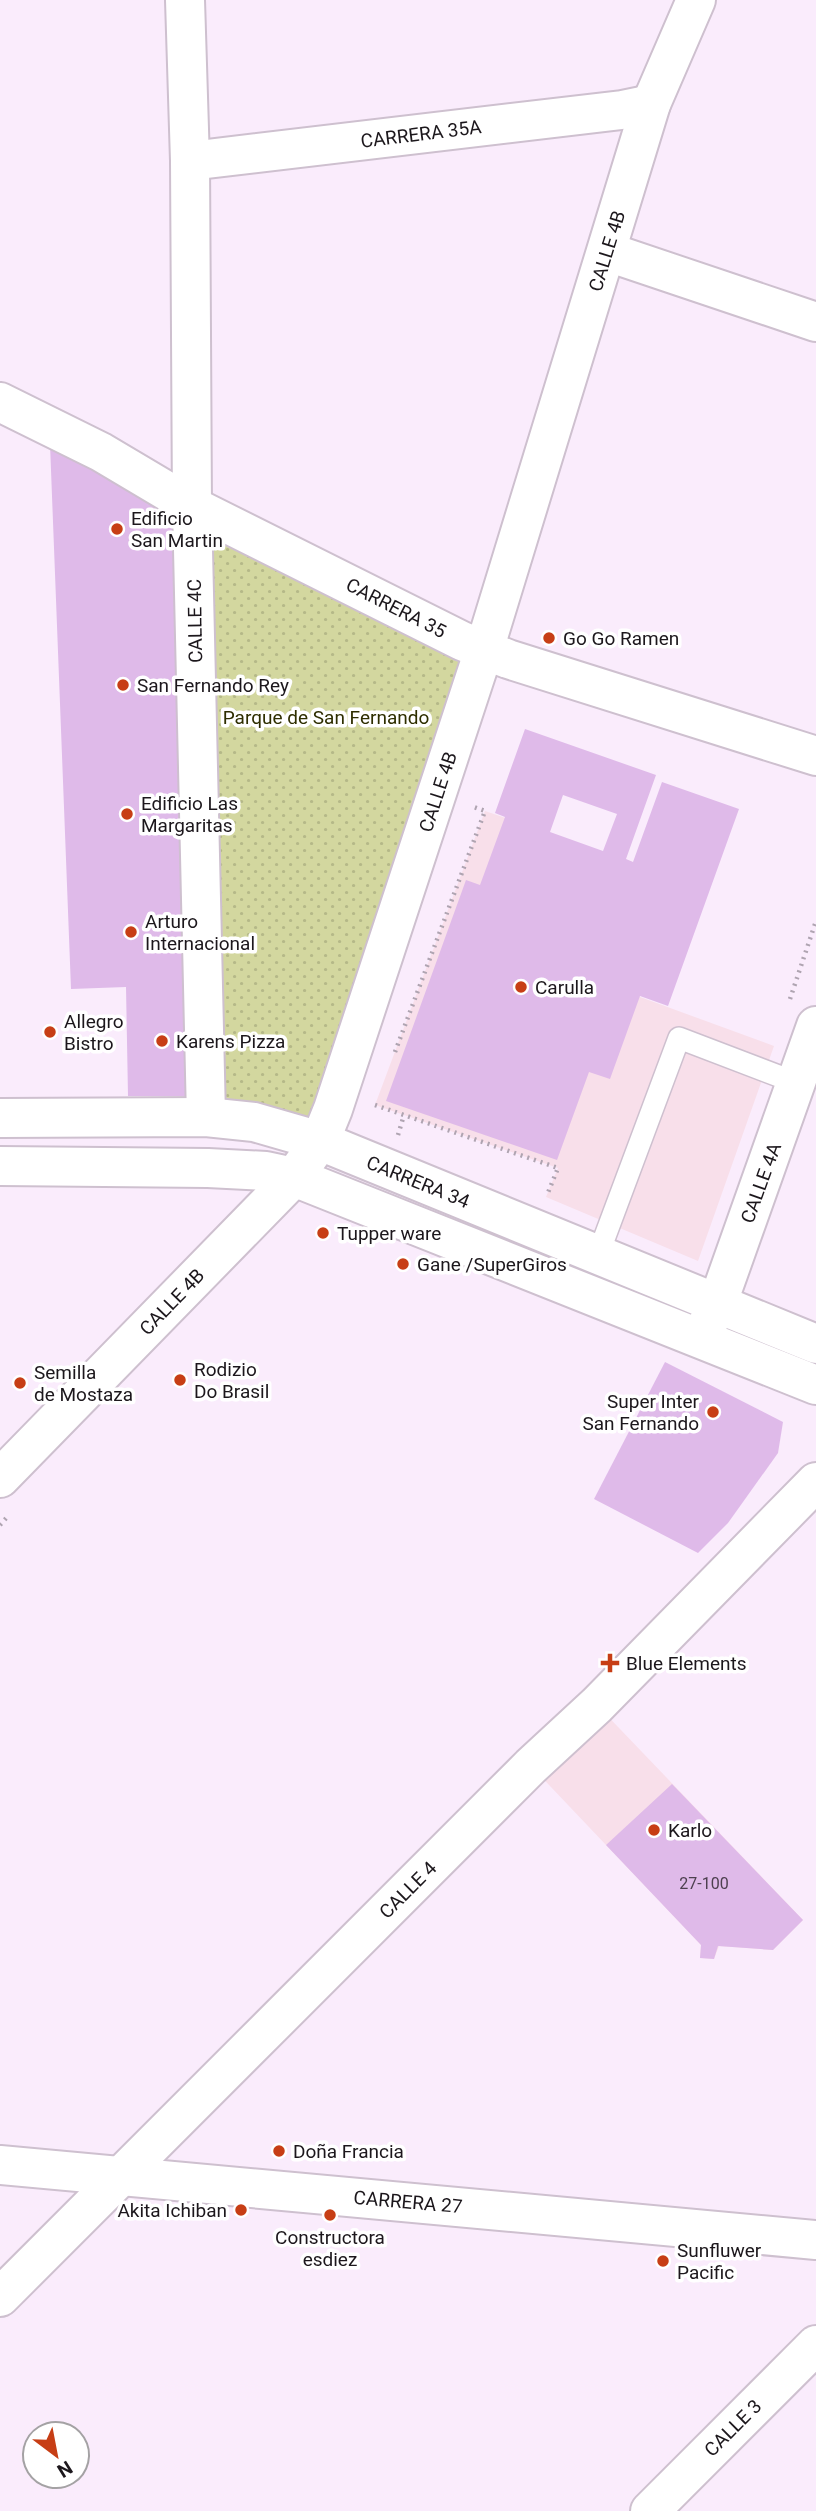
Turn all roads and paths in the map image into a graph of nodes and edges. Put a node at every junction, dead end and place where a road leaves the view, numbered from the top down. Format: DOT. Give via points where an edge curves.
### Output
graph roads {
  1 [pos="184,0"];
  2 [pos="695,0"];
  3 [pos="651,104"];
  4 [pos="190,161"];
  5 [pos="608,252"];
  6 [pos="816,322"];
  7 [pos="0,402"];
  8 [pos="192,506"];
  9 [pos="484,650"];
  10 [pos="816,756"];
  11 [pos="485,811"];
  12 [pos="816,921"];
  13 [pos="801,1018"];
  14 [pos="394,1054"];
  15 [pos="797,1083"];
  16 [pos="375,1105"];
  17 [pos="206,1117"];
  18 [pos="0,1118"];
  19 [pos="320,1142"];
  20 [pos="0,1166"];
  21 [pos="558,1168"];
  22 [pos="294,1177"];
  23 [pos="598,1255"];
  24 [pos="709,1322"];
  25 [pos="816,1344"];
  26 [pos="816,1384"];
  27 [pos="0,1478"];
  28 [pos="816,1482"];
  29 [pos="0,2165"];
  30 [pos="124,2175"];
  31 [pos="816,2240"];
  32 [pos="0,2297"];
  33 [pos="816,2345"];
  34 [pos="650,2511"];
  1 -- 4 [label="street, CALLE 4C"];
  2 -- 3 [label="street, CALLE 4B"];
  3 -- 4 [label="street, CARRERA 35A"];
  3 -- 5 [label="street, CALLE 4B"];
  4 -- 8 [label="street, CALLE 4C"];
  5 -- 6 [label="street"];
  5 -- 9 [label="street, CALLE 4B"];
  7 -- 8 [label="street, CARRERA 35" via="101,452"];
  8 -- 9 [label="street, CARRERA 35"];
  8 -- 17 [label="street, CALLE 4C"];
  9 -- 10 [label="street, CARRERA 35"];
  9 -- 19 [label="street, CALLE 4B"];
  11 -- 14 [label="path"];
  12 -- 13 [label="path"];
  13 -- 15 [label="street, CALLE 4A"];
  15 -- 23 [label="lane" via="679,1038"];
  15 -- 24 [label="street, CALLE 4A"];
  16 -- 21 [label="path"];
  17 -- 18 [label="street, CARRERA 34"];
  17 -- 19 [label="street, CARRERA 34" via="254,1122"];
  19 -- 22 [label="street, CALLE 4B"];
  19 -- 23 [label="street, CARRERA 34"];
  20 -- 22 [label="street, CARRERA 34" via="208,1168"];
  22 -- 24 [label="street, CARRERA 34"];
  22 -- 27 [label="street, CALLE 4B"];
  23 -- 24 [label="street, CARRERA 34"];
  24 -- 25 [label="street, CARRERA 34"];
  24 -- 26 [label="street, CARRERA 34"];
  28 -- 30 [label="street, CALLE 4"];
  29 -- 30 [label="street, CARRERA 27"];
  30 -- 31 [label="street, CARRERA 27"];
  30 -- 32 [label="street, CALLE 4"];
  33 -- 34 [label="street, CALLE 3"];
}
